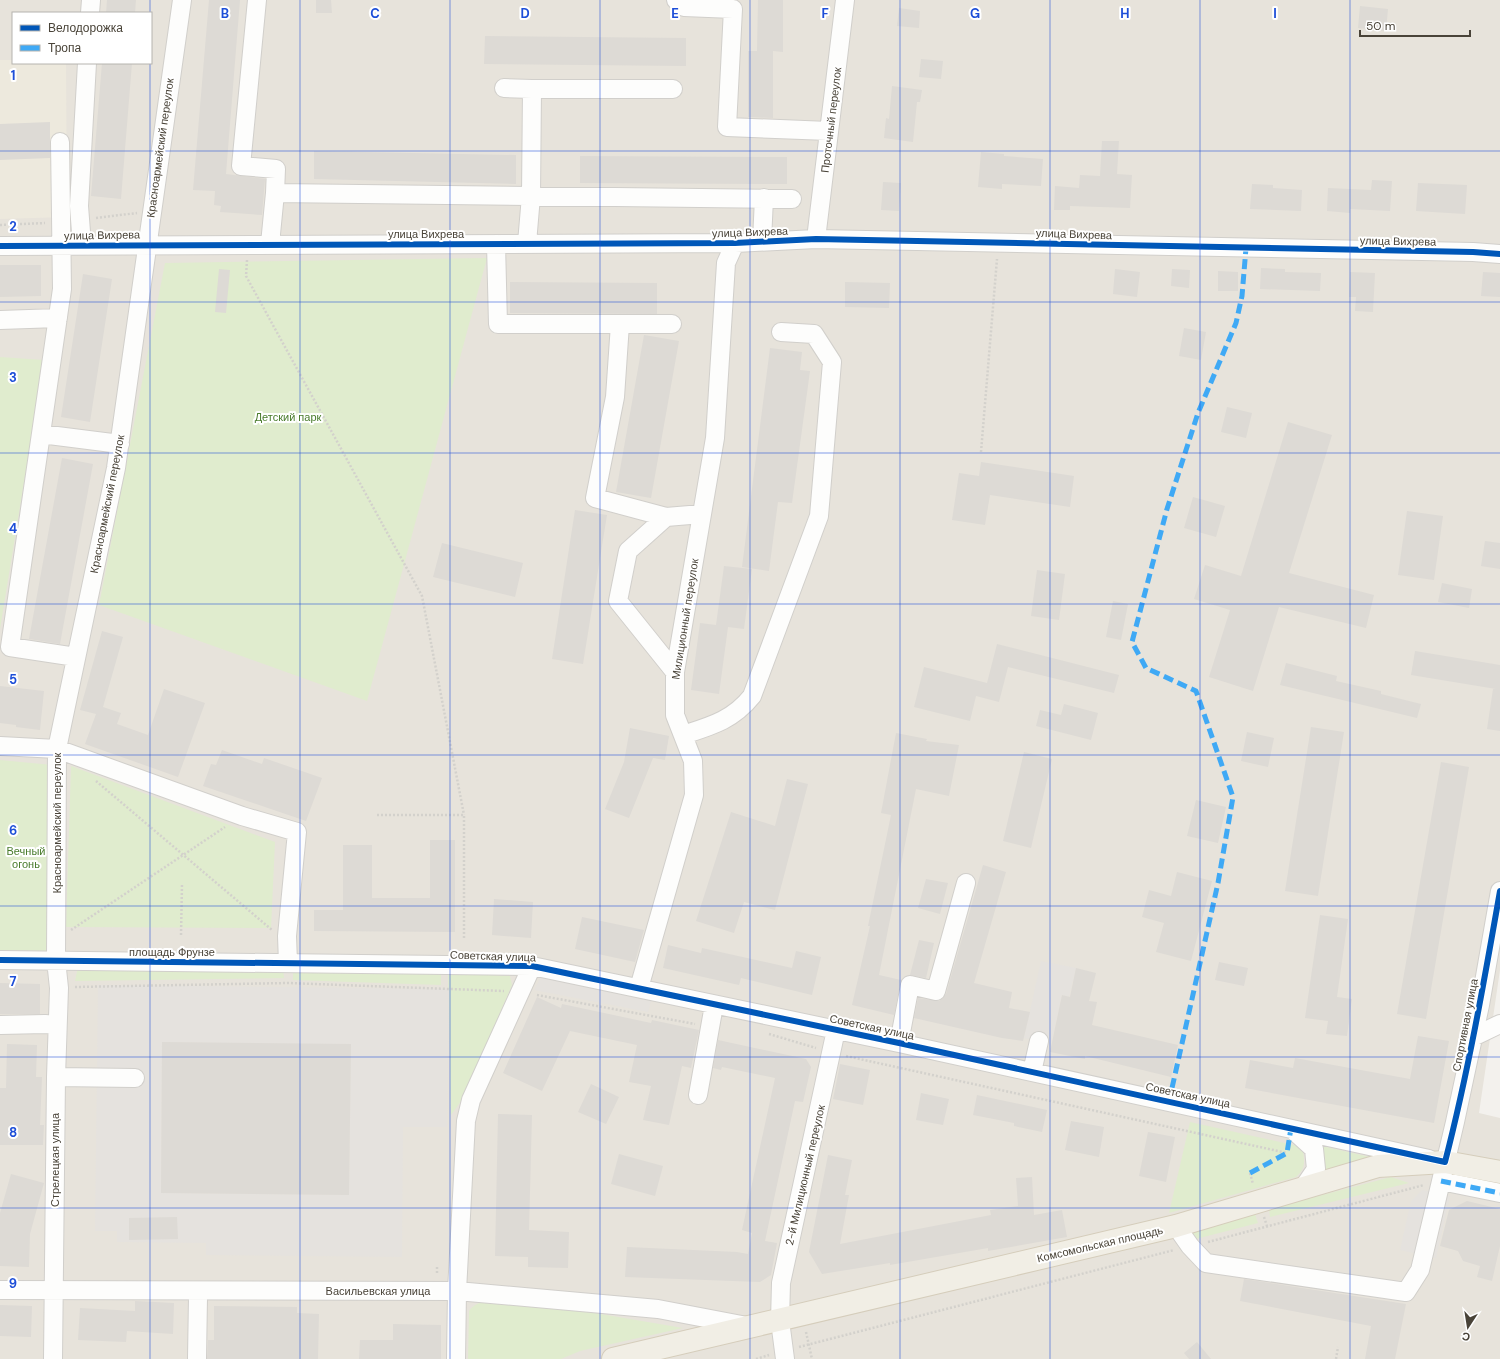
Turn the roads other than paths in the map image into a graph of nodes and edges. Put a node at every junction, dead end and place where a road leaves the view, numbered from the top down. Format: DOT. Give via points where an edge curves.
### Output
graph roads {
  1 [pos="91,0"];
  2 [pos="182,0"];
  3 [pos="257,0"];
  4 [pos="676,0"];
  5 [pos="845,0"];
  6 [pos="90,12"];
  7 [pos="87,64"];
  8 [pos="504,88"];
  9 [pos="532,89"];
  10 [pos="673,89"];
  11 [pos="829,130"];
  12 [pos="60,142"];
  13 [pos="275,193"];
  14 [pos="531,196"];
  15 [pos="764,198"];
  16 [pos="792,199"];
  17 [pos="816,239"];
  18 [pos="762,241"];
  19 [pos="736,243"];
  20 [pos="146,244"];
  21 [pos="270,244"];
  22 [pos="496,244"];
  23 [pos="527,244"];
  24 [pos="62,245"];
  25 [pos="82,245"];
  26 [pos="0,246"];
  27 [pos="1500,254"];
  28 [pos="58,318"];
  29 [pos="0,320"];
  30 [pos="620,324"];
  31 [pos="672,324"];
  32 [pos="780,332"];
  33 [pos="41,434"];
  34 [pos="120,444"];
  35 [pos="702,514"];
  36 [pos="666,517"];
  37 [pos="76,657"];
  38 [pos="675,672"];
  39 [pos="683,735"];
  40 [pos="0,746"];
  41 [pos="57,749"];
  42 [pos="966,882"];
  43 [pos="1500,891"];
  44 [pos="0,960"];
  45 [pos="56,960"];
  46 [pos="288,962"];
  47 [pos="532,966"];
  48 [pos="639,988"];
  49 [pos="713,1011"];
  50 [pos="1500,1024"];
  51 [pos="0,1025"];
  52 [pos="58,1025"];
  53 [pos="836,1030"];
  54 [pos="1473,1037"];
  55 [pos="1039,1041"];
  56 [pos="899,1043"];
  57 [pos="1032,1072"];
  58 [pos="56,1077"];
  59 [pos="135,1078"];
  60 [pos="698,1095"];
  61 [pos="1290,1128"];
  62 [pos="1443,1171"];
  63 [pos="1500,1172"];
  64 [pos="1303,1188"];
  65 [pos="1500,1193"];
  66 [pos="1176,1226"];
  67 [pos="53,1289"];
  68 [pos="0,1290"];
  69 [pos="457,1291"];
  70 [pos="198,1298"];
  71 [pos="780,1321"];
  72 [pos="753,1327"];
  73 [pos="784,1355"];
  74 [pos="197,1358"];
  75 [pos="53,1359"];
  76 [pos="456,1359"];
  77 [pos="613,1359"];
  1 -- 6 [label="street"];
  2 -- 20 [label="street, Красноармейский переулок"];
  3 -- 13 [label="street" via="241,166 276,169"];
  4 -- 11 [label="street" via="684,7 733,9 727,127"];
  5 -- 11 [label="street, Проточный переулок"];
  7 -- 25 [label="street" via="79,206"];
  8 -- 9 [label="street"];
  9 -- 10 [label="street"];
  9 -- 14 [label="street"];
  11 -- 17 [label="street, Проточный переулок"];
  12 -- 24 [label="street"];
  13 -- 14 [label="street"];
  13 -- 21 [label="street"];
  14 -- 15 [label="street"];
  14 -- 23 [label="street"];
  15 -- 16 [label="street"];
  15 -- 18 [label="street"];
  17 -- 18 [label="street, улица Вихрева"];
  17 -- 27 [label="street, улица Вихрева"];
  18 -- 19 [label="street, улица Вихрева"];
  19 -- 23 [label="street, улица Вихрева"];
  19 -- 35 [label="street, Милиционный переулок" via="726,263 715,438"];
  20 -- 21 [label="street, улица Вихрева"];
  20 -- 25 [label="street, улица Вихрева"];
  20 -- 34 [label="street, Красноармейский переулок"];
  21 -- 22 [label="street, улица Вихрева"];
  22 -- 23 [label="street, улица Вихрева"];
  22 -- 30 [label="street" via="498,324"];
  24 -- 25 [label="street, улица Вихрева"];
  24 -- 26 [label="street, улица Вихрева"];
  24 -- 28 [label="street" via="62,290"];
  28 -- 29 [label="street"];
  28 -- 33 [label="street"];
  30 -- 31 [label="street"];
  30 -- 36 [label="street" via="615,397 595,498"];
  32 -- 39 [label="street" via="814,334 832,362 819,516 752,696 743,707 720,723"];
  33 -- 34 [label="street"];
  33 -- 37 [label="street" via="10,647"];
  34 -- 37 [label="street, Красноармейский переулок"];
  35 -- 36 [label="street"];
  35 -- 38 [label="street, Милиционный переулок"];
  36 -- 38 [label="street" via="628,550 618,601"];
  37 -- 41 [label="street, Красноармейский переулок"];
  38 -- 39 [label="street, Милиционный переулок" via="675,715"];
  39 -- 48 [label="street, Милиционный переулок" via="693,761 694,795"];
  40 -- 41 [label="street"];
  41 -- 45 [label="street, Красноармейский переулок"];
  41 -- 46 [label="street" via="242,816 297,832 287,936"];
  42 -- 56 [label="street" via="936,991 910,985"];
  43 -- 54 [label="street, Спортивная улица"];
  44 -- 45 [label="street"];
  45 -- 46 [label="street, площадь Фрунзе"];
  45 -- 52 [label="street, Стрелецкая улица" via="59,988"];
  46 -- 47 [label="street, Советская улица"];
  47 -- 48 [label="street, Советская улица"];
  47 -- 69 [label="street" via="471,1100 466,1121"];
  48 -- 49 [label="street, Советская улица"];
  49 -- 53 [label="street, Советская улица"];
  49 -- 60 [label="street"];
  50 -- 54 [label="street"];
  51 -- 52 [label="street"];
  52 -- 58 [label="street, Стрелецкая улица"];
  53 -- 56 [label="street, Советская улица"];
  53 -- 71 [label="street, 2-й Милиционный переулок" via="781,1283"];
  54 -- 62 [label="street, Спортивная улица"];
  55 -- 57 [label="street"];
  56 -- 57 [label="street, Советская улица"];
  57 -- 61 [label="street, Советская улица"];
  58 -- 59 [label="street"];
  58 -- 67 [label="street, Стрелецкая улица"];
  61 -- 62 [label="street, Советская улица"];
  61 -- 64 [label="street" via="1314,1149 1316,1169"];
  62 -- 63 [label="main road, Комсомольская площадь"];
  62 -- 64 [label="main road, Комсомольская площадь" via="1378,1166"];
  62 -- 65 [label="street, Советская улица"];
  62 -- 66 [label="street, Спортивная улица" via="1420,1270 1406,1292 1206,1263"];
  64 -- 66 [label="main road, Комсомольская площадь"];
  66 -- 71 [label="main road, Комсомольская площадь"];
  67 -- 68 [label="street, Васильевская улица"];
  67 -- 69 [label="street, Васильевская улица"];
  67 -- 75 [label="street, Стрелецкая улица"];
  69 -- 72 [label="street, Васильевская улица" via="658,1309"];
  69 -- 76 [label="street"];
  70 -- 74 [label="street"];
  71 -- 72 [label="main road, Комсомольская площадь"];
  71 -- 73 [label="street, 2-й Милиционный переулок"];
  72 -- 77 [label="main road, Комсомольская площадь"];
}
